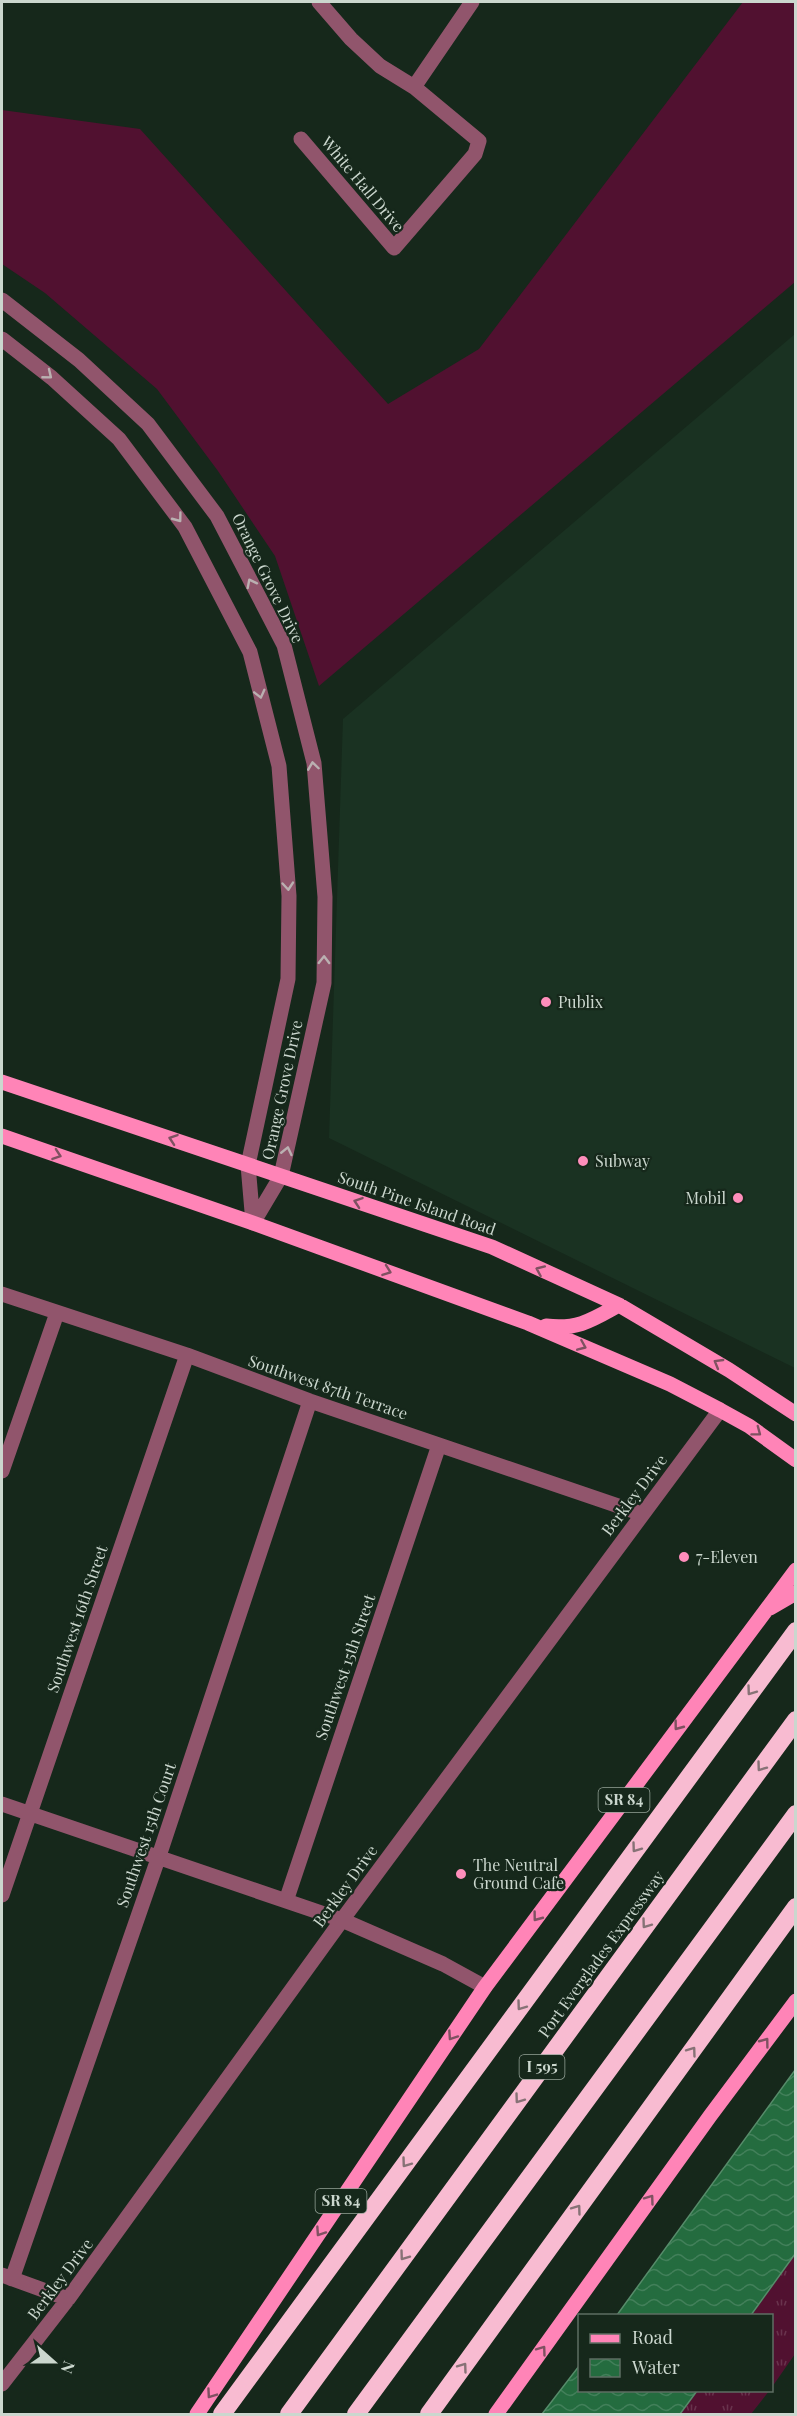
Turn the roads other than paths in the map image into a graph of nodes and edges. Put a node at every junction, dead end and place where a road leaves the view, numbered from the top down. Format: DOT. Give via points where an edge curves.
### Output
graph roads {
  1 [pos="319,2"];
  2 [pos="472,2"];
  3 [pos="414,87"];
  4 [pos="301,139"];
  5 [pos="2,300"];
  6 [pos="2,339"];
  7 [pos="2,1082"];
  8 [pos="2,1136"];
  9 [pos="248,1165"];
  10 [pos="281,1176"];
  11 [pos="253,1223"];
  12 [pos="2,1294"];
  13 [pos="619,1305"];
  14 [pos="57,1313"];
  15 [pos="528,1323"];
  16 [pos="187,1356"];
  17 [pos="310,1401"];
  18 [pos="720,1410"];
  19 [pos="795,1413"];
  20 [pos="439,1445"];
  21 [pos="795,1460"];
  22 [pos="2,1471"];
  23 [pos="642,1514"];
  24 [pos="795,1570"];
  25 [pos="795,1593"];
  26 [pos="763,1612"];
  27 [pos="791,1637"];
  28 [pos="795,1719"];
  29 [pos="2,1804"];
  30 [pos="29,1812"];
  31 [pos="795,1814"];
  32 [pos="159,1856"];
  33 [pos="2,1895"];
  34 [pos="286,1901"];
  35 [pos="795,1907"];
  36 [pos="342,1920"];
  37 [pos="485,1987"];
  38 [pos="795,2001"];
  39 [pos="7,2277"];
  40 [pos="68,2299"];
  41 [pos="2,2384"];
  42 [pos="196,2415"];
  43 [pos="222,2415"];
  44 [pos="289,2415"];
  45 [pos="356,2415"];
  46 [pos="429,2415"];
  47 [pos="496,2415"];
  1 -- 3 [label="street, White Hall Drive" via="380,66"];
  2 -- 3 [label="street"];
  3 -- 4 [label="street, White Hall Drive" via="479,141 475,154 394,248"];
  10 -- 5 [label="street, Orange Grove Drive, one-way" via="324,983 325,897 314,763 284,645 217,516 148,424 79,360"];
  6 -- 9 [label="street, Orange Grove Drive, one-way" via="119,439 185,527 250,652 279,766 289,896 288,979"];
  9 -- 7 [label="main road, South Pine Island Road, one-way"];
  8 -- 11 [label="main road, one-way"];
  9 -- 10 [label="main road, South Pine Island Road"];
  9 -- 11 [label="street, Orange Grove Drive"];
  10 -- 11 [label="street, Orange Grove Drive"];
  13 -- 10 [label="main road, South Pine Island Road, one-way" via="492,1247"];
  11 -- 15 [label="main road, one-way"];
  12 -- 14 [label="street, Southwest 87th Terrace"];
  13 -- 15 [label="main road" via="590,1322 565,1328"];
  19 -- 13 [label="main road, South Pine Island Road, one-way"];
  14 -- 16 [label="street, Southwest 87th Terrace"];
  14 -- 22 [label="street"];
  15 -- 18 [label="main road, one-way" via="670,1384"];
  16 -- 17 [label="street, Southwest 87th Terrace"];
  16 -- 30 [label="street, Southwest 16th Street"];
  17 -- 20 [label="street, Southwest 87th Terrace"];
  17 -- 32 [label="street, Southwest 15th Court"];
  18 -- 21 [label="main road, one-way"];
  18 -- 23 [label="street, Berkley Drive"];
  20 -- 23 [label="street, Southwest 87th Terrace"];
  20 -- 34 [label="street, Southwest 15th Street"];
  23 -- 36 [label="street, Berkley Drive"];
  24 -- 26 [label="main road, SR 84"];
  25 -- 26 [label="main road"];
  26 -- 37 [label="main road, SR 84, one-way"];
  27 -- 43 [label="highway, one-way"];
  28 -- 44 [label="highway, Port Everglades Expressway / I 595, one-way"];
  29 -- 30 [label="street"];
  30 -- 32 [label="street"];
  30 -- 33 [label="street, Southwest 16th Street"];
  31 -- 45 [label="highway"];
  32 -- 34 [label="street"];
  32 -- 39 [label="street, Southwest 15th Court"];
  34 -- 36 [label="street"];
  46 -- 35 [label="highway, one-way"];
  36 -- 37 [label="street" via="443,1964"];
  36 -- 40 [label="street, Berkley Drive"];
  37 -- 42 [label="main road, SR 84, one-way"];
  47 -- 38 [label="main road, one-way"];
  39 -- 40 [label="street"];
  40 -- 41 [label="street, Berkley Drive"];
}
